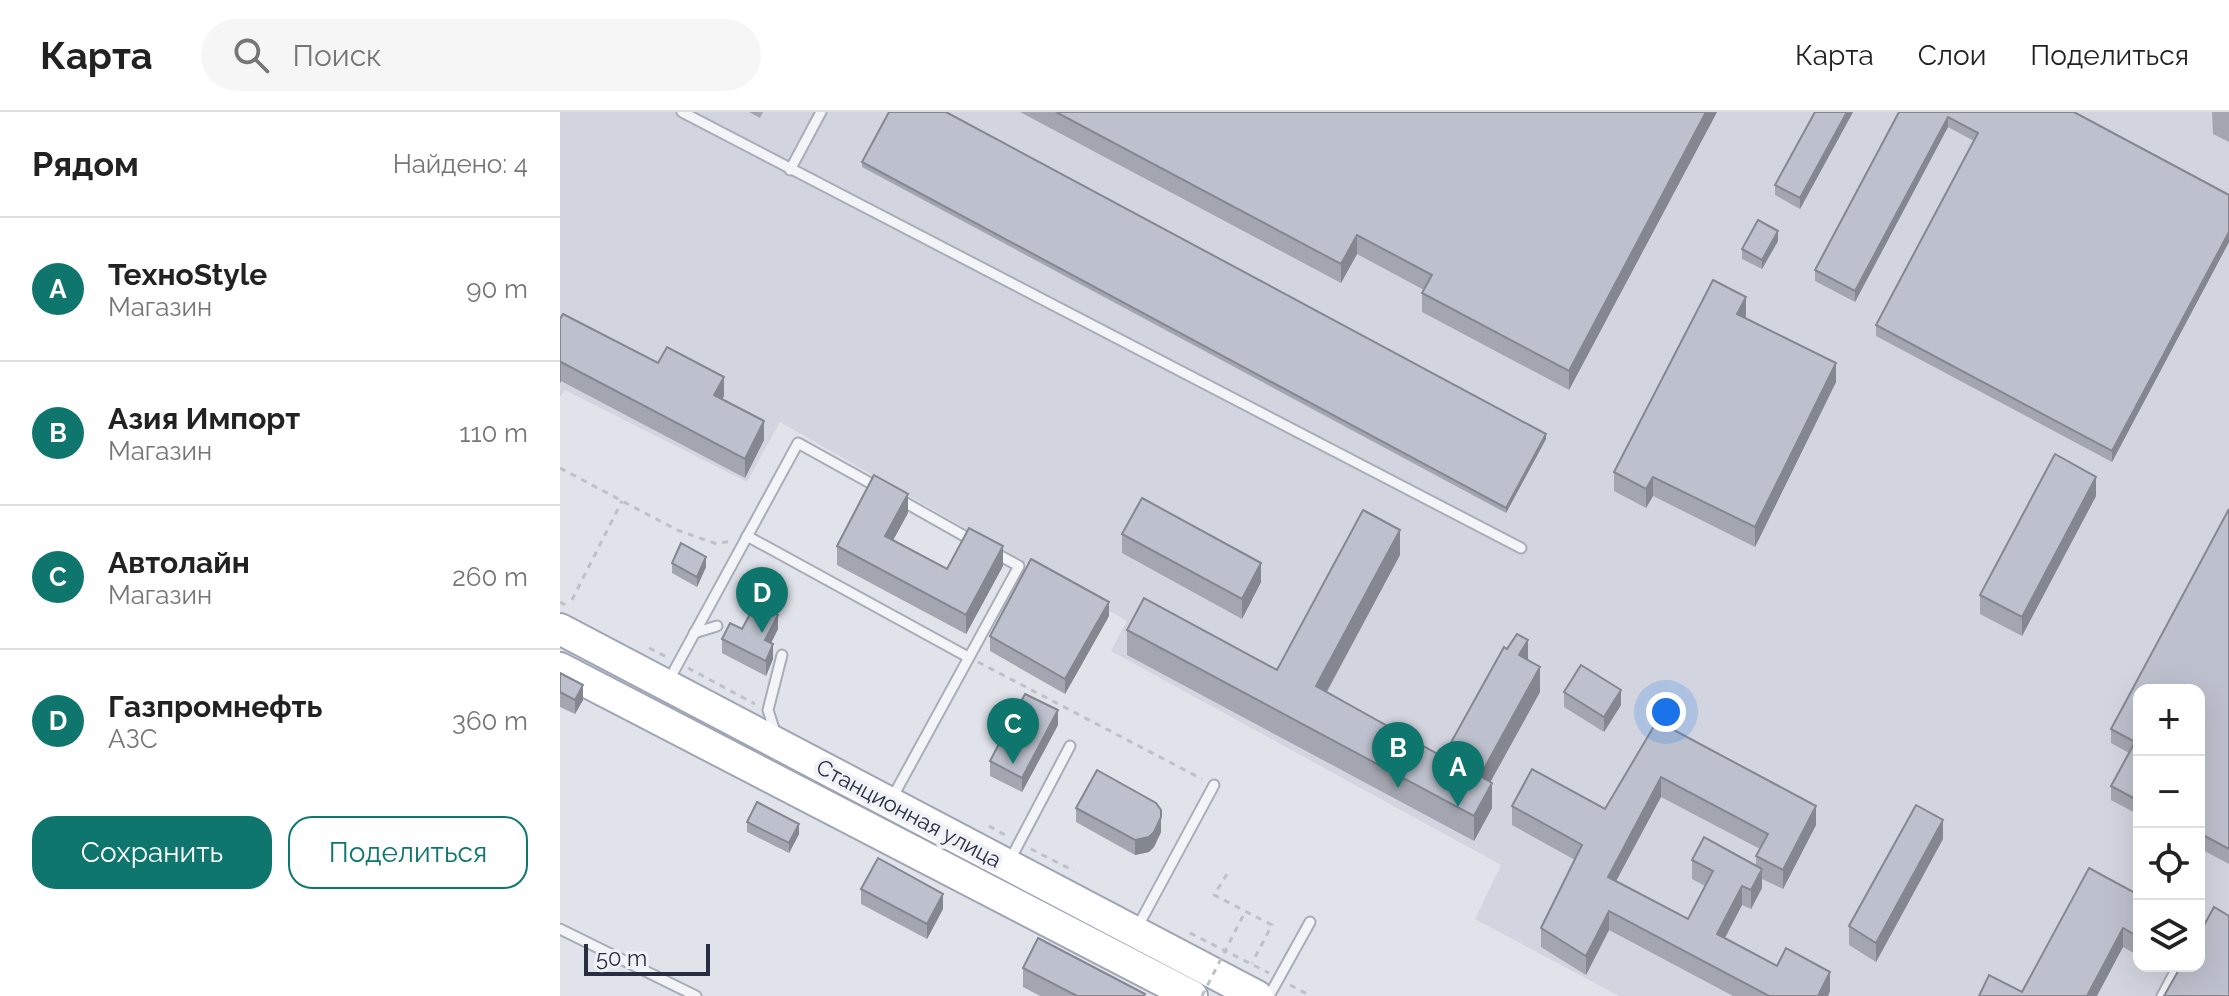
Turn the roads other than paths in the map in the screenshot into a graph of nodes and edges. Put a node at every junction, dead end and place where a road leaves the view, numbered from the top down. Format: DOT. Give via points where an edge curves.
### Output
graph roads {
  1 [pos="682,112"];
  2 [pos="821,112"];
  3 [pos="790,170"];
  4 [pos="747,536"];
  5 [pos="1521,548"];
  6 [pos="717,626"];
  7 [pos="560,629"];
  8 [pos="694,633"];
  9 [pos="782,655"];
  10 [pos="968,657"];
  11 [pos="560,668"];
  12 [pos="666,685"];
  13 [pos="780,746"];
  14 [pos="1070,746"];
  15 [pos="1214,785"];
  16 [pos="890,803"];
  17 [pos="1008,865"];
  18 [pos="1310,922"];
  19 [pos="560,929"];
  20 [pos="1135,933"];
  21 [pos="2175,972"];
  22 [pos="696,996"];
  23 [pos="1192,996"];
  24 [pos="1257,996"];
  25 [pos="1269,996"];
  26 [pos="2162,996"];
  1 -- 3 [label="lane"];
  2 -- 3 [label="lane"];
  3 -- 5 [label="lane"];
  4 -- 8 [label="lane"];
  4 -- 10 [label="lane"];
  4 -- 10 [label="lane" via="798,443 1019,566"];
  6 -- 8 [label="lane"];
  7 -- 12 [label="main road, Станционная улица"];
  8 -- 12 [label="lane"];
  9 -- 13 [label="lane" via="768,710"];
  10 -- 16 [label="lane"];
  11 -- 23 [label="main road, Станционная улица"];
  12 -- 13 [label="main road, Станционная улица"];
  13 -- 16 [label="main road, Станционная улица"];
  14 -- 17 [label="lane"];
  15 -- 20 [label="lane"];
  16 -- 17 [label="main road, Станционная улица"];
  17 -- 20 [label="main road, Станционная улица"];
  18 -- 25 [label="lane"];
  19 -- 22 [label="lane"];
  20 -- 24 [label="main road, Станционная улица"];
  21 -- 26 [label="lane"];
}
